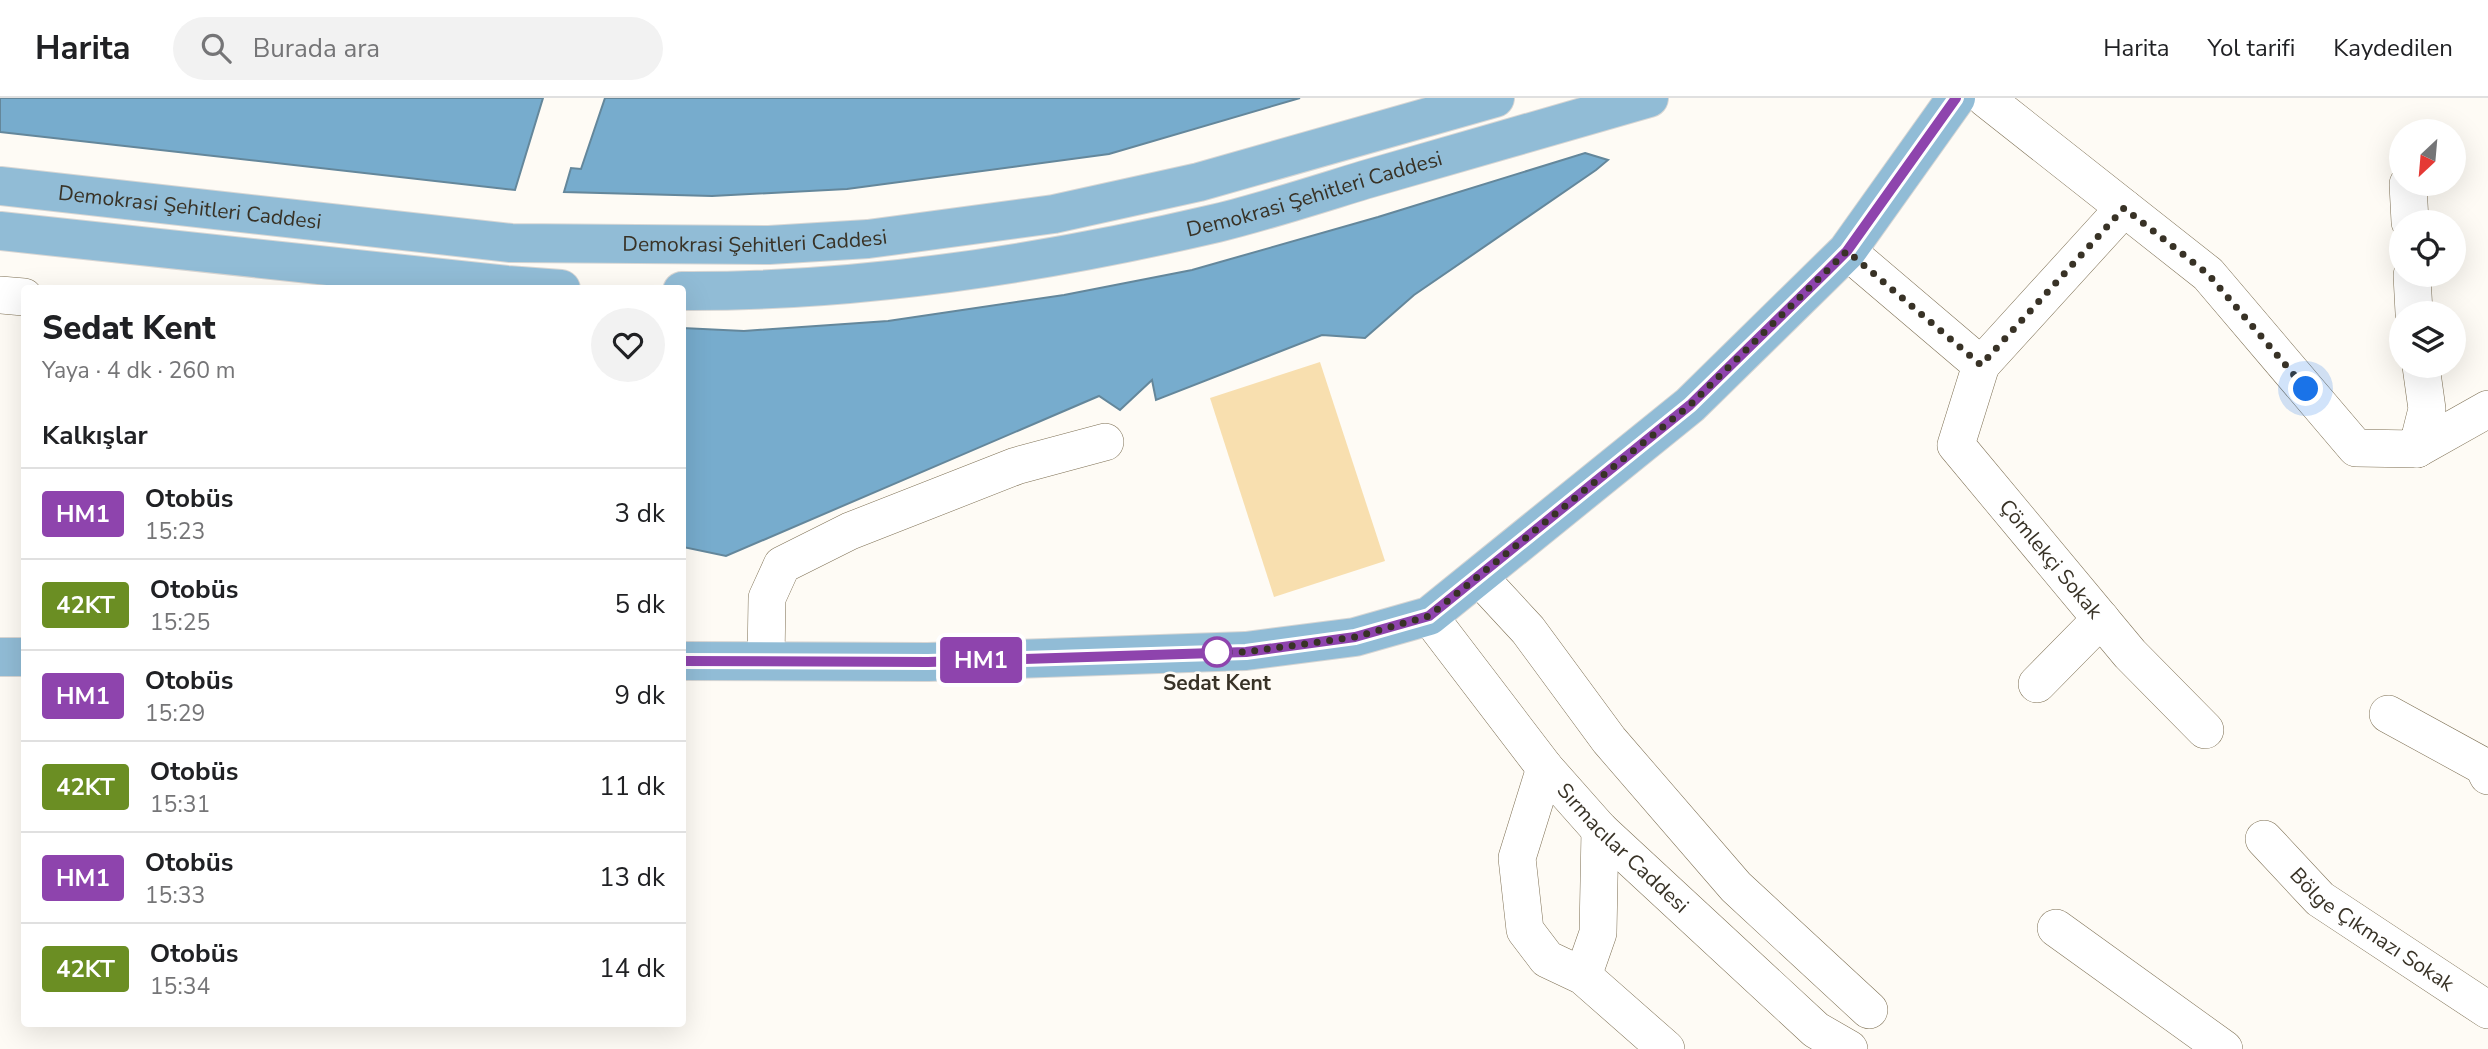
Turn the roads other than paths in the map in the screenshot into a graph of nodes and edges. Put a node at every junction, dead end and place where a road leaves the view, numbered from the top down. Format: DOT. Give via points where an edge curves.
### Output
graph roads {
  1 [pos="1496,98"];
  2 [pos="1649,98"];
  3 [pos="1956,98"];
  4 [pos="1985,98"];
  5 [pos="0,186"];
  6 [pos="2124,208"];
  7 [pos="0,231"];
  8 [pos="1847,251"];
  9 [pos="507,285"];
  10 [pos="686,291"];
  11 [pos="0,295"];
  12 [pos="21,297"];
  13 [pos="1981,365"];
  14 [pos="2423,378"];
  15 [pos="2488,408"];
  16 [pos="1105,442"];
  17 [pos="2417,449"];
  18 [pos="1478,576"];
  19 [pos="1429,616"];
  20 [pos="2101,618"];
  21 [pos="0,657"];
  22 [pos="21,657"];
  23 [pos="686,661"];
  24 [pos="766,661"];
  25 [pos="2037,684"];
  26 [pos="2388,714"];
  27 [pos="2205,730"];
  28 [pos="1545,768"];
  29 [pos="2488,776"];
  30 [pos="1600,830"];
  31 [pos="2264,839"];
  32 [pos="2056,928"];
  33 [pos="1583,976"];
  34 [pos="1869,1010"];
  35 [pos="2488,1010"];
  36 [pos="1666,1049"];
  37 [pos="1849,1049"];
  38 [pos="2224,1049"];
  1 -- 5 [label="main road, Demokrasi Şehitleri Caddesi" via="1199,182 1055,214 868,239 769,245 511,243"];
  2 -- 10 [label="main road, Demokrasi Şehitleri Caddesi" via="1220,222 1093,251 904,278"];
  3 -- 8 [label="main road"];
  4 -- 6 [label="street"];
  6 -- 13 [label="street, Çömlekçi Sokak"];
  6 -- 17 [label="street" via="2208,274 2356,448"];
  7 -- 9 [label="main road"];
  8 -- 13 [label="street"];
  8 -- 18 [label="main road" via="1690,405"];
  11 -- 12 [label="street"];
  13 -- 20 [label="street, Çömlekçi Sokak" via="1956,445"];
  14 -- 17 [label="street" via="2427,409"];
  15 -- 17 [label="street"];
  16 -- 24 [label="street" via="1016,466 850,531 782,565 767,598"];
  18 -- 19 [label="main road"];
  18 -- 34 [label="street" via="1528,630 1609,740 1736,887"];
  19 -- 24 [label="main road" via="1355,637 1246,652 928,662"];
  19 -- 28 [label="street, Sırmacılar Caddesi"];
  20 -- 25 [label="street"];
  20 -- 27 [label="street, Çömlekçi Sokak"];
  21 -- 22 [label="main road"];
  23 -- 24 [label="main road"];
  26 -- 29 [label="street" via="2483,766"];
  28 -- 30 [label="street, Sırmacılar Caddesi"];
  28 -- 33 [label="street" via="1517,858 1525,930 1547,960"];
  30 -- 33 [label="street" via="1598,933"];
  30 -- 37 [label="street, Sırmacılar Caddesi" via="1816,1030"];
  31 -- 35 [label="street, Bölge Çıkmazı Sokak" via="2320,899"];
  32 -- 38 [label="street"];
  33 -- 36 [label="street"];
}
